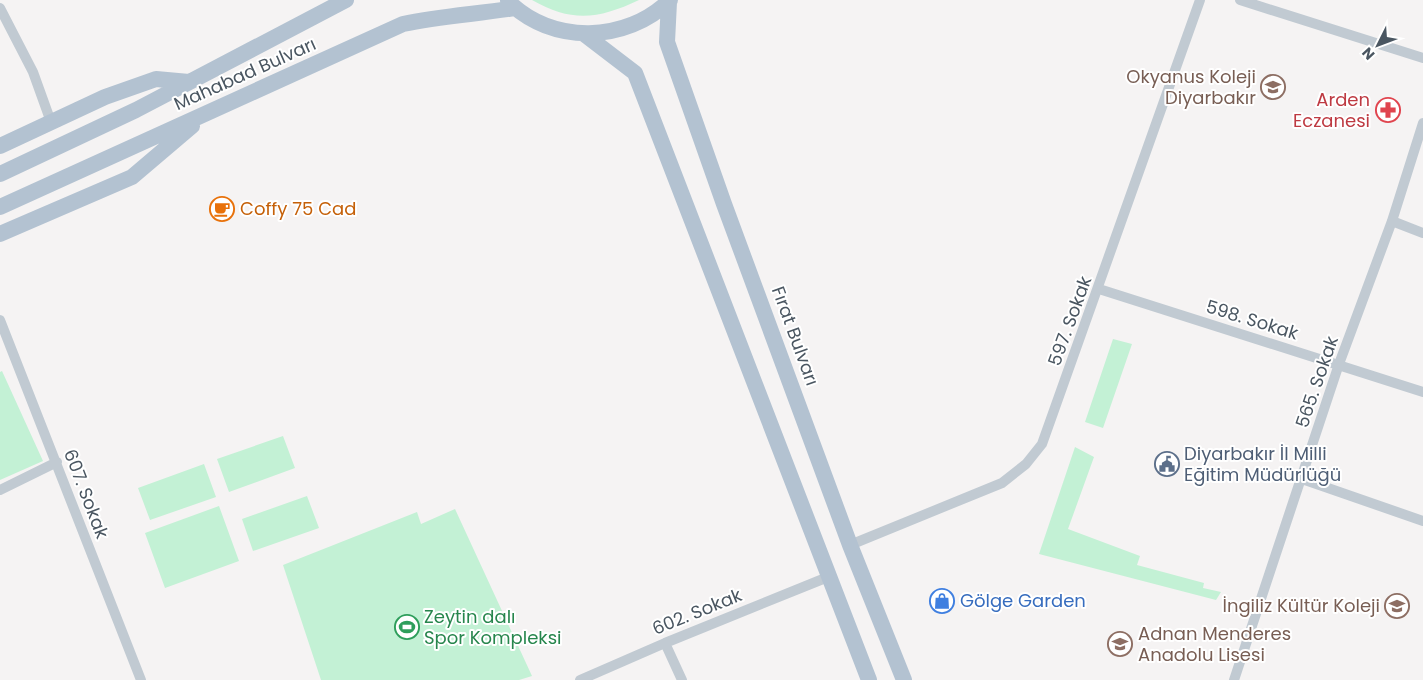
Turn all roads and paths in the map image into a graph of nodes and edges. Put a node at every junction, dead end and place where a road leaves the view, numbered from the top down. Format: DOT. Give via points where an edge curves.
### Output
graph roads {
  1 [pos="346,0"];
  2 [pos="1200,0"];
  3 [pos="1240,0"];
  4 [pos="670,1"];
  5 [pos="511,4"];
  6 [pos="0,8"];
  7 [pos="584,34"];
  8 [pos="1423,58"];
  9 [pos="189,82"];
  10 [pos="207,113"];
  11 [pos="51,122"];
  12 [pos="1423,123"];
  13 [pos="0,146"];
  14 [pos="0,174"];
  15 [pos="0,207"];
  16 [pos="1392,221"];
  17 [pos="1423,233"];
  18 [pos="0,234"];
  19 [pos="1099,289"];
  20 [pos="0,320"];
  21 [pos="1339,364"];
  22 [pos="1423,392"];
  23 [pos="57,462"];
  24 [pos="1302,479"];
  25 [pos="0,490"];
  26 [pos="1423,521"];
  27 [pos="850,544"];
  28 [pos="828,577"];
  29 [pos="665,642"];
  30 [pos="141,680"];
  31 [pos="580,680"];
  32 [pos="682,680"];
  33 [pos="869,680"];
  34 [pos="904,680"];
  35 [pos="1234,680"];
  1 -- 9 [label="main road, Mahabad Bulvarı"];
  2 -- 19 [label="street, 597. Sokak"];
  3 -- 8 [label="street"];
  4 -- 7 [label="main road" via="644,20 622,28"];
  4 -- 27 [label="main road, Fırat Bulvarı" via="667,42"];
  5 -- 7 [label="main road" via="548,26"];
  5 -- 10 [label="main road, Mahabad Bulvarı" via="484,13 454,14 403,24"];
  6 -- 11 [label="street" via="32,72"];
  7 -- 28 [label="main road" via="635,73"];
  9 -- 11 [label="main road" via="156,79 105,97"];
  9 -- 14 [label="main road, Mahabad Bulvarı"];
  10 -- 15 [label="main road, Mahabad Bulvarı"];
  10 -- 18 [label="main road" via="132,177"];
  11 -- 13 [label="main road"];
  12 -- 16 [label="street, 565. Sokak"];
  16 -- 17 [label="street"];
  16 -- 21 [label="street, 565. Sokak"];
  19 -- 21 [label="street, 598. Sokak"];
  19 -- 27 [label="street, 597. Sokak" via="1042,444 1026,464 1002,483"];
  20 -- 23 [label="street, 607. Sokak"];
  21 -- 22 [label="street, 598. Sokak"];
  21 -- 24 [label="street, 565. Sokak"];
  23 -- 25 [label="street"];
  23 -- 30 [label="street, 607. Sokak"];
  24 -- 26 [label="street"];
  24 -- 35 [label="street, 565. Sokak"];
  27 -- 34 [label="main road, Fırat Bulvarı"];
  28 -- 29 [label="street, 602. Sokak"];
  28 -- 33 [label="main road"];
  29 -- 31 [label="street, 602. Sokak"];
  29 -- 32 [label="street"];
}
